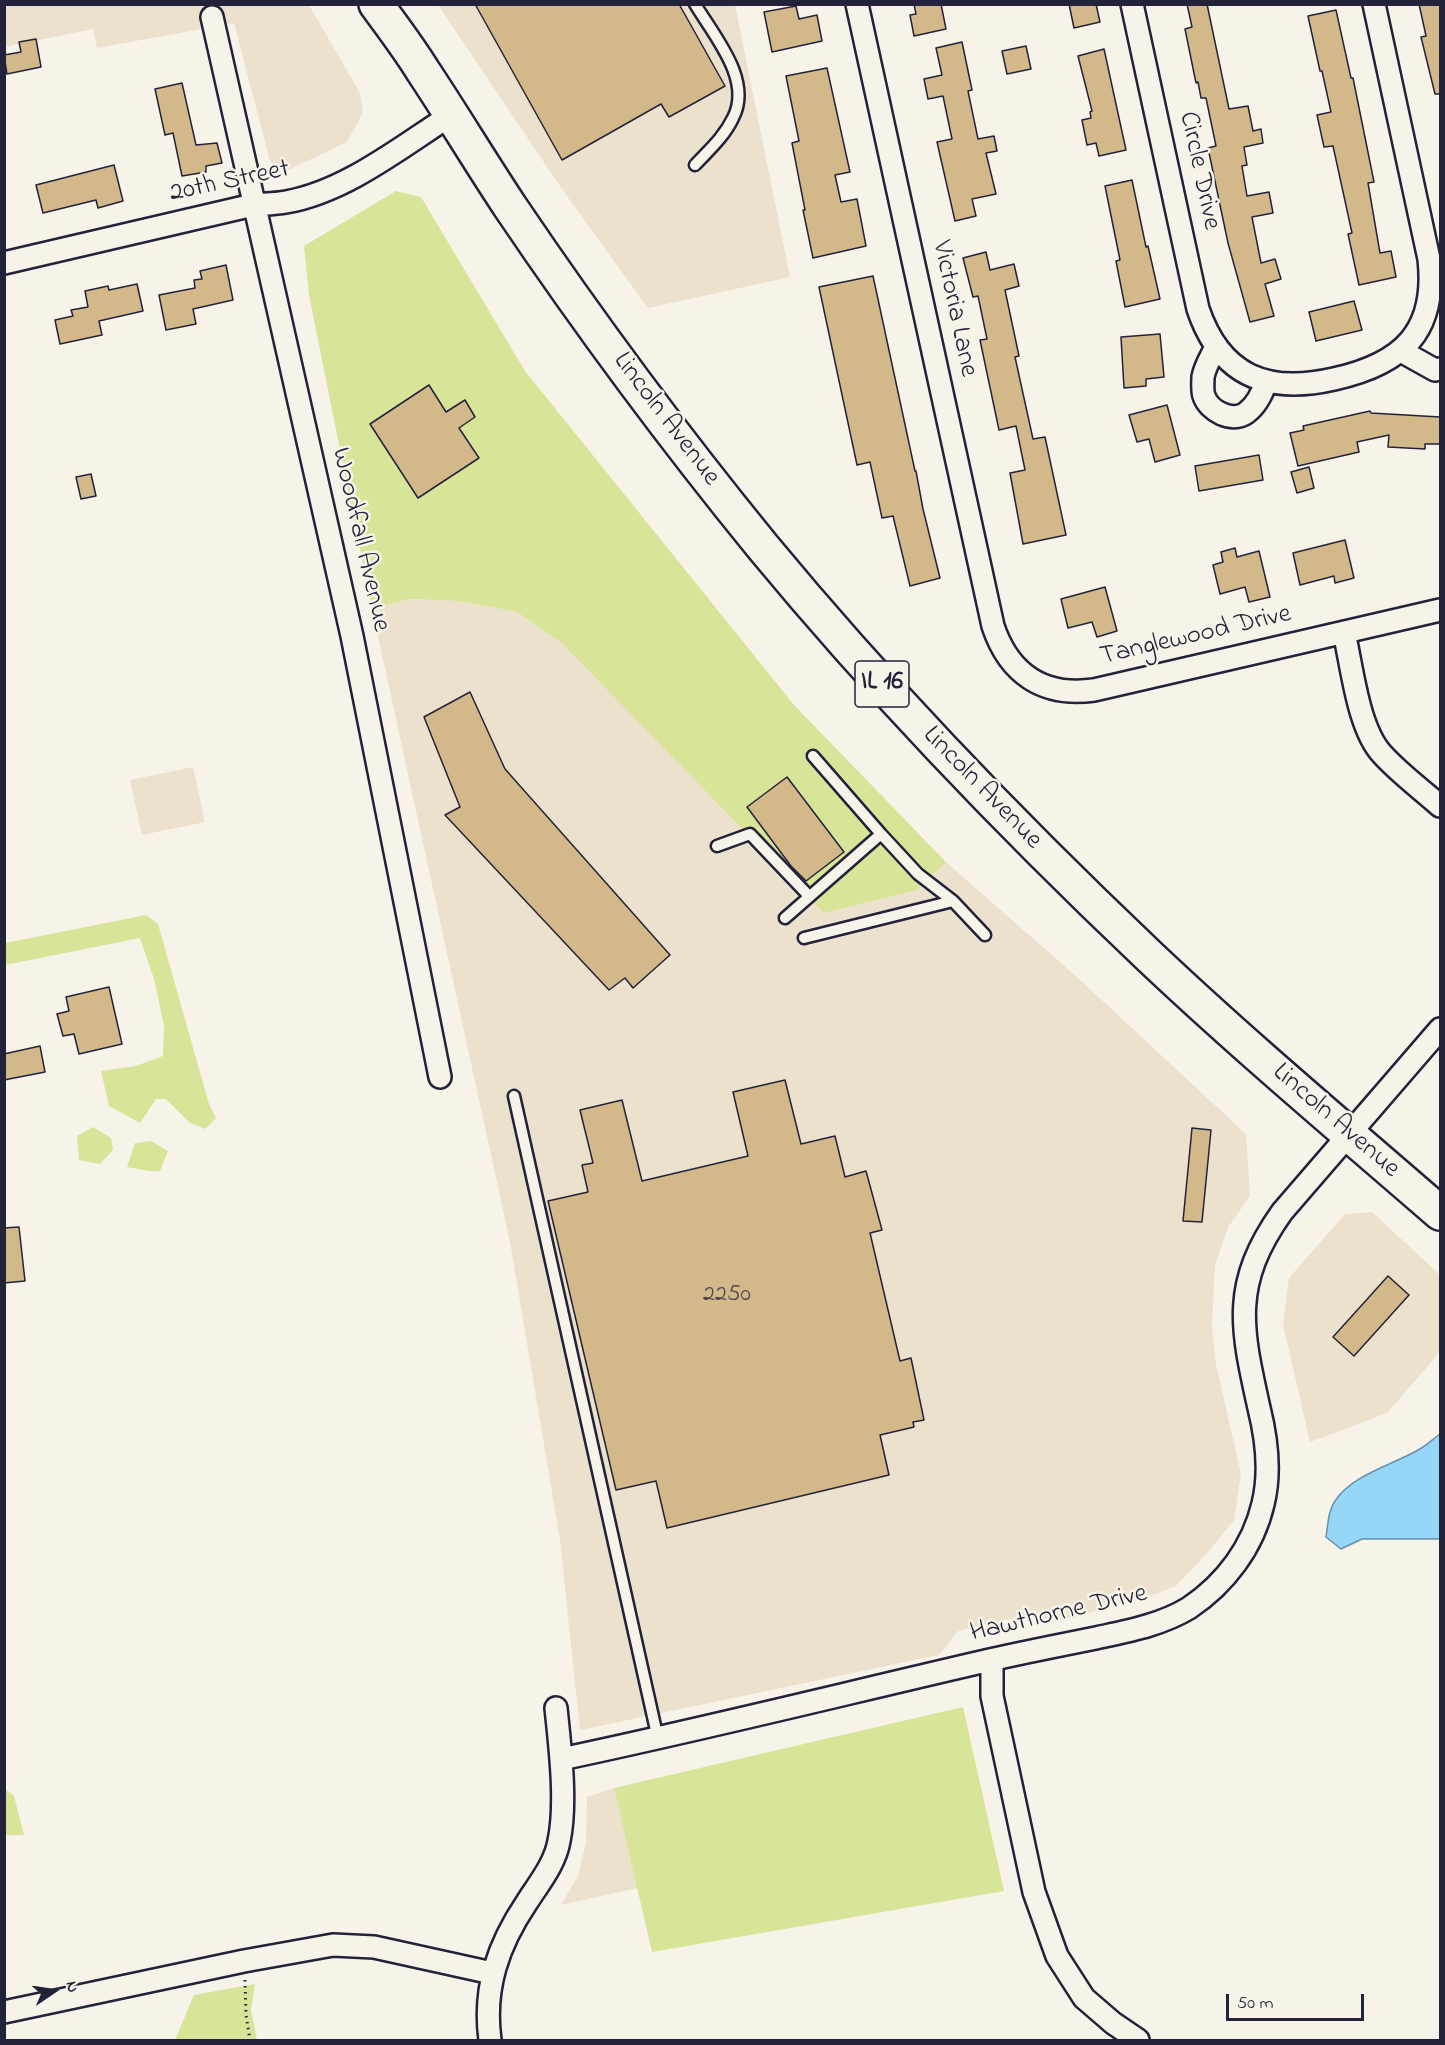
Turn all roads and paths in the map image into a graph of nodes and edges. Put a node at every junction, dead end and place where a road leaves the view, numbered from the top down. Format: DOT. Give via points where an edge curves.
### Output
graph roads {
  1 [pos="376,4"];
  2 [pos="395,4"];
  3 [pos="695,4"];
  4 [pos="858,4"];
  5 [pos="1132,4"];
  6 [pos="1374,4"];
  7 [pos="212,17"];
  8 [pos="422,69"];
  9 [pos="451,115"];
  10 [pos="695,165"];
  11 [pos="254,205"];
  12 [pos="4,263"];
  13 [pos="1435,303"];
  14 [pos="1216,347"];
  15 [pos="1401,351"];
  16 [pos="1440,369"];
  17 [pos="1266,382"];
  18 [pos="1440,610"];
  19 [pos="993,626"];
  20 [pos="1344,632"];
  21 [pos="813,756"];
  22 [pos="1440,806"];
  23 [pos="881,834"];
  24 [pos="717,846"];
  25 [pos="808,897"];
  26 [pos="953,901"];
  27 [pos="785,918"];
  28 [pos="985,935"];
  29 [pos="804,938"];
  30 [pos="1440,1029"];
  31 [pos="440,1077"];
  32 [pos="514,1096"];
  33 [pos="1349,1134"];
  34 [pos="1440,1213"];
  35 [pos="992,1660"];
  36 [pos="556,1708"];
  37 [pos="658,1739"];
  38 [pos="561,1759"];
  39 [pos="244,1961"];
  40 [pos="492,1973"];
  41 [pos="4,2012"];
  42 [pos="250,2040"];
  43 [pos="490,2040"];
  44 [pos="1138,2040"];
  1 -- 8 [label="main road, Lincoln Avenue / IL 16"];
  2 -- 8 [label="main road, Lincoln Avenue / IL 16"];
  3 -- 10 [label="lane" via="729,60 740,99 721,138"];
  4 -- 19 [label="street, Victoria Lane"];
  5 -- 14 [label="street, Circle Drive" via="1198,309"];
  6 -- 13 [label="street, Circle Drive"];
  7 -- 11 [label="street, Woodfall Avenue"];
  8 -- 9 [label="main road, Lincoln Avenue / IL 16"];
  9 -- 11 [label="street, 20th Street" via="334,186 286,202"];
  9 -- 33 [label="main road, Lincoln Avenue / IL 16" via="595,329 676,438 859,659 1056,867 1152,959"];
  11 -- 12 [label="street, 20th Street"];
  11 -- 31 [label="street, Woodfall Avenue" via="352,636"];
  13 -- 15 [label="street, Circle Drive"];
  14 -- 17 [label="street, Circle Drive" via="1229,362"];
  14 -- 17 [label="street" via="1203,379 1204,396 1215,411 1231,417 1245,415 1260,398"];
  15 -- 16 [label="street" via="1435,370"];
  15 -- 17 [label="street, Circle Drive" via="1356,375 1308,385"];
  18 -- 20 [label="street, Tanglewood Drive"];
  19 -- 20 [label="street, Tanglewood Drive" via="1009,661 1024,675 1041,685 1077,692"];
  20 -- 22 [label="street" via="1369,735 1381,753"];
  21 -- 23 [label="lane"];
  23 -- 25 [label="lane"];
  23 -- 26 [label="lane" via="918,874"];
  24 -- 25 [label="lane" via="750,834"];
  25 -- 27 [label="lane"];
  26 -- 28 [label="lane"];
  26 -- 29 [label="lane"];
  30 -- 33 [label="street, Hawthorne Drive"];
  32 -- 37 [label="lane"];
  33 -- 34 [label="main road, Lincoln Avenue / IL 16"];
  33 -- 35 [label="street, Hawthorne Drive" via="1267,1233 1247,1287 1245,1340 1264,1428 1268,1475 1254,1532 1242,1554 1210,1592 1164,1621"];
  35 -- 37 [label="street, Hawthorne Drive"];
  35 -- 44 [label="street" via="992,1696 1034,1892 1057,1956 1084,1998"];
  36 -- 38 [label="street"];
  37 -- 38 [label="street, Hawthorne Drive"];
  38 -- 40 [label="street" via="559,1842 548,1870 520,1911 499,1952"];
  39 -- 40 [label="street" via="333,1946 374,1947"];
  39 -- 41 [label="street"];
  39 -- 42 [label="path"];
  40 -- 43 [label="street"];
}
